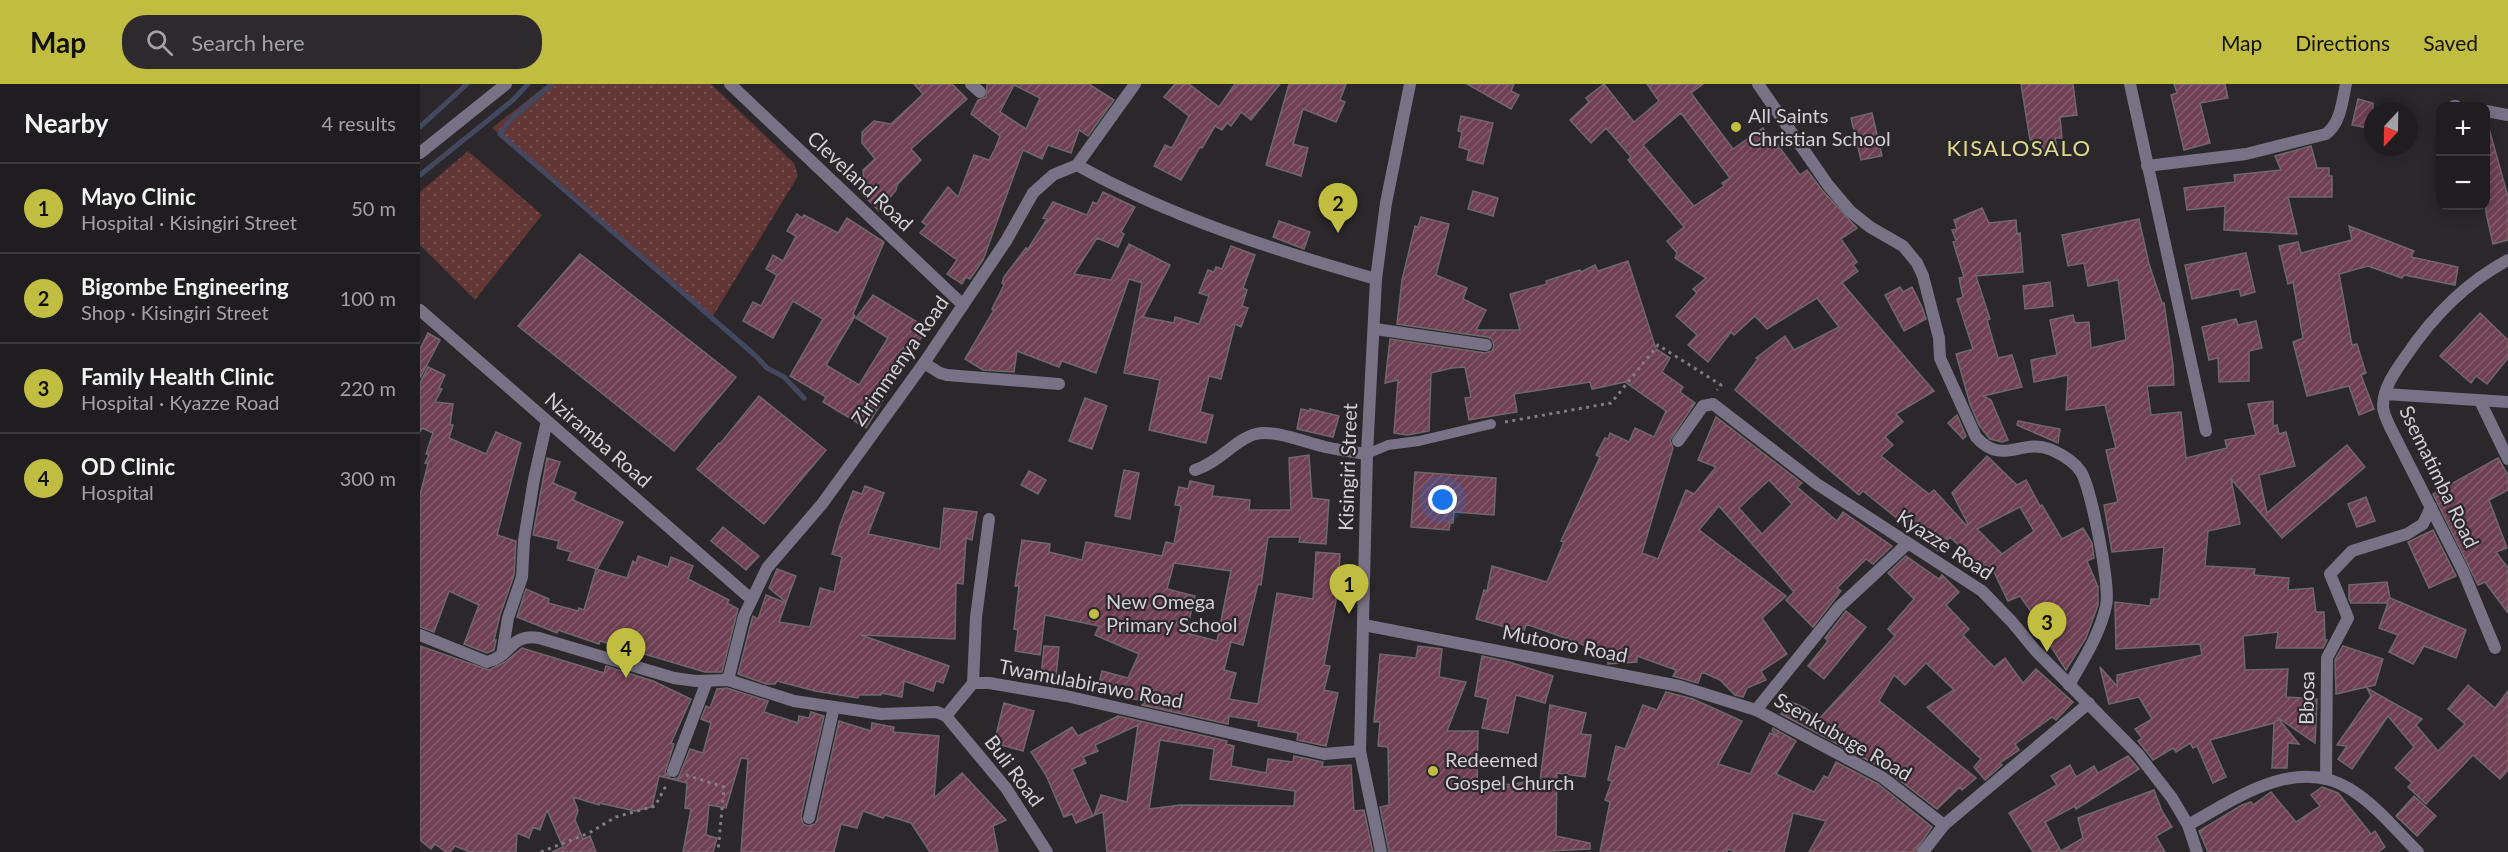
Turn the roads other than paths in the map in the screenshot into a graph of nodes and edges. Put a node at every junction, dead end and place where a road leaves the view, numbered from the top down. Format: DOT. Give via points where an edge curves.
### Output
graph roads {
  1 [pos="506,84"];
  2 [pos="730,84"];
  3 [pos="1135,84"];
  4 [pos="1410,84"];
  5 [pos="1758,84"];
  6 [pos="2130,84"];
  7 [pos="2346,84"];
  8 [pos="2490,112"];
  9 [pos="2508,115"];
  10 [pos="420,153"];
  11 [pos="1077,165"];
  12 [pos="2147,166"];
  13 [pos="2508,260"];
  14 [pos="1376,279"];
  15 [pos="963,305"];
  16 [pos="420,310"];
  17 [pos="1375,329"];
  18 [pos="1486,345"];
  19 [pos="924,363"];
  20 [pos="1059,384"];
  21 [pos="2385,394"];
  22 [pos="2480,401"];
  23 [pos="2508,402"];
  24 [pos="547,421"];
  25 [pos="1491,424"];
  26 [pos="2206,431"];
  27 [pos="1678,441"];
  28 [pos="1367,454"];
  29 [pos="2508,459"];
  30 [pos="1195,470"];
  31 [pos="2431,507"];
  32 [pos="989,519"];
  33 [pos="1907,544"];
  34 [pos="751,599"];
  35 [pos="1364,625"];
  36 [pos="420,636"];
  37 [pos="2495,648"];
  38 [pos="502,656"];
  39 [pos="728,680"];
  40 [pos="707,681"];
  41 [pos="973,683"];
  42 [pos="2069,685"];
  43 [pos="2089,704"];
  44 [pos="834,707"];
  45 [pos="1756,710"];
  46 [pos="946,716"];
  47 [pos="1360,751"];
  48 [pos="673,771"];
  49 [pos="2326,779"];
  50 [pos="809,819"];
  51 [pos="1944,825"];
  52 [pos="2188,825"];
  53 [pos="1043,850"];
  54 [pos="1381,852"];
  55 [pos="1923,852"];
  56 [pos="2197,852"];
  57 [pos="2418,852"];
  1 -- 10 [label="street"];
  2 -- 15 [label="street, Cleveland Road"];
  3 -- 11 [label="street, Zirimmenya Road"];
  4 -- 14 [label="street, Kisingiri Street" via="1386,203"];
  5 -- 42 [label="street" via="1850,211 1911,253 1923,276 1940,358 1976,437 1999,452 2038,445 2051,450 2073,462 2085,480 2108,583 2107,604 2092,644"];
  6 -- 12 [label="street"];
  7 -- 12 [label="street" via="2337,121 2326,134 2246,154"];
  8 -- 9 [label="street"];
  11 -- 14 [label="street" via="1244,238"];
  11 -- 15 [label="street, Zirimmenya Road" via="1038,186"];
  12 -- 26 [label="street"];
  13 -- 21 [label="street, Ssematimba Road" via="2459,292 2435,316 2397,369"];
  14 -- 17 [label="street, Kisingiri Street"];
  15 -- 19 [label="street, Zirimmenya Road"];
  16 -- 24 [label="street, Nziramba Road"];
  17 -- 18 [label="street"];
  17 -- 28 [label="street, Kisingiri Street"];
  19 -- 20 [label="street" via="947,375"];
  19 -- 34 [label="street, Zirimmenya Road" via="822,504 767,568"];
  21 -- 22 [label="street"];
  21 -- 31 [label="street, Ssematimba Road" via="2386,418"];
  22 -- 23 [label="street"];
  22 -- 29 [label="street"];
  24 -- 34 [label="street, Nziramba Road"];
  24 -- 38 [label="street" via="524,540 522,577 508,618"];
  25 -- 28 [label="lane" via="1388,445"];
  27 -- 33 [label="street, Kyazze Road" via="1703,406 1719,407 1804,476"];
  28 -- 30 [label="street" via="1257,433 1215,462"];
  28 -- 35 [label="street, Kisingiri Street"];
  31 -- 37 [label="street, Ssematimba Road"];
  31 -- 49 [label="street, Bbosa" via="2423,524 2407,534 2352,551 2330,574 2348,618 2327,658"];
  32 -- 41 [label="street" via="976,617"];
  33 -- 42 [label="street, Kyazze Road" via="1982,591"];
  33 -- 45 [label="street, Ssenkubuge Road" via="1839,606"];
  34 -- 39 [label="street, Zirimmenya Road"];
  35 -- 45 [label="street, Mutooro Road" via="1679,686"];
  35 -- 47 [label="street, Kisingiri Street"];
  36 -- 38 [label="street" via="487,662"];
  38 -- 40 [label="street" via="518,638 530,636 651,672"];
  39 -- 40 [label="street"];
  39 -- 44 [label="street" via="768,695"];
  40 -- 48 [label="street"];
  41 -- 46 [label="street, Twamulabirawo Road"];
  41 -- 47 [label="street, Twamulabirawo Road" via="1066,696 1324,754"];
  42 -- 43 [label="street, Kyazze Road"];
  43 -- 51 [label="street"];
  43 -- 52 [label="street, Kyazze Road" via="2138,754"];
  44 -- 46 [label="street" via="881,714 936,712"];
  44 -- 50 [label="street"];
  45 -- 51 [label="street, Ssenkubuge Road" via="1882,777"];
  46 -- 53 [label="street, Buli Road" via="1006,788"];
  47 -- 54 [label="street, Kisingiri Street"];
  49 -- 52 [label="street" via="2302,777 2267,784"];
  49 -- 57 [label="street" via="2351,790"];
  51 -- 55 [label="street"];
  52 -- 56 [label="street, Kyazze Road"];
}
